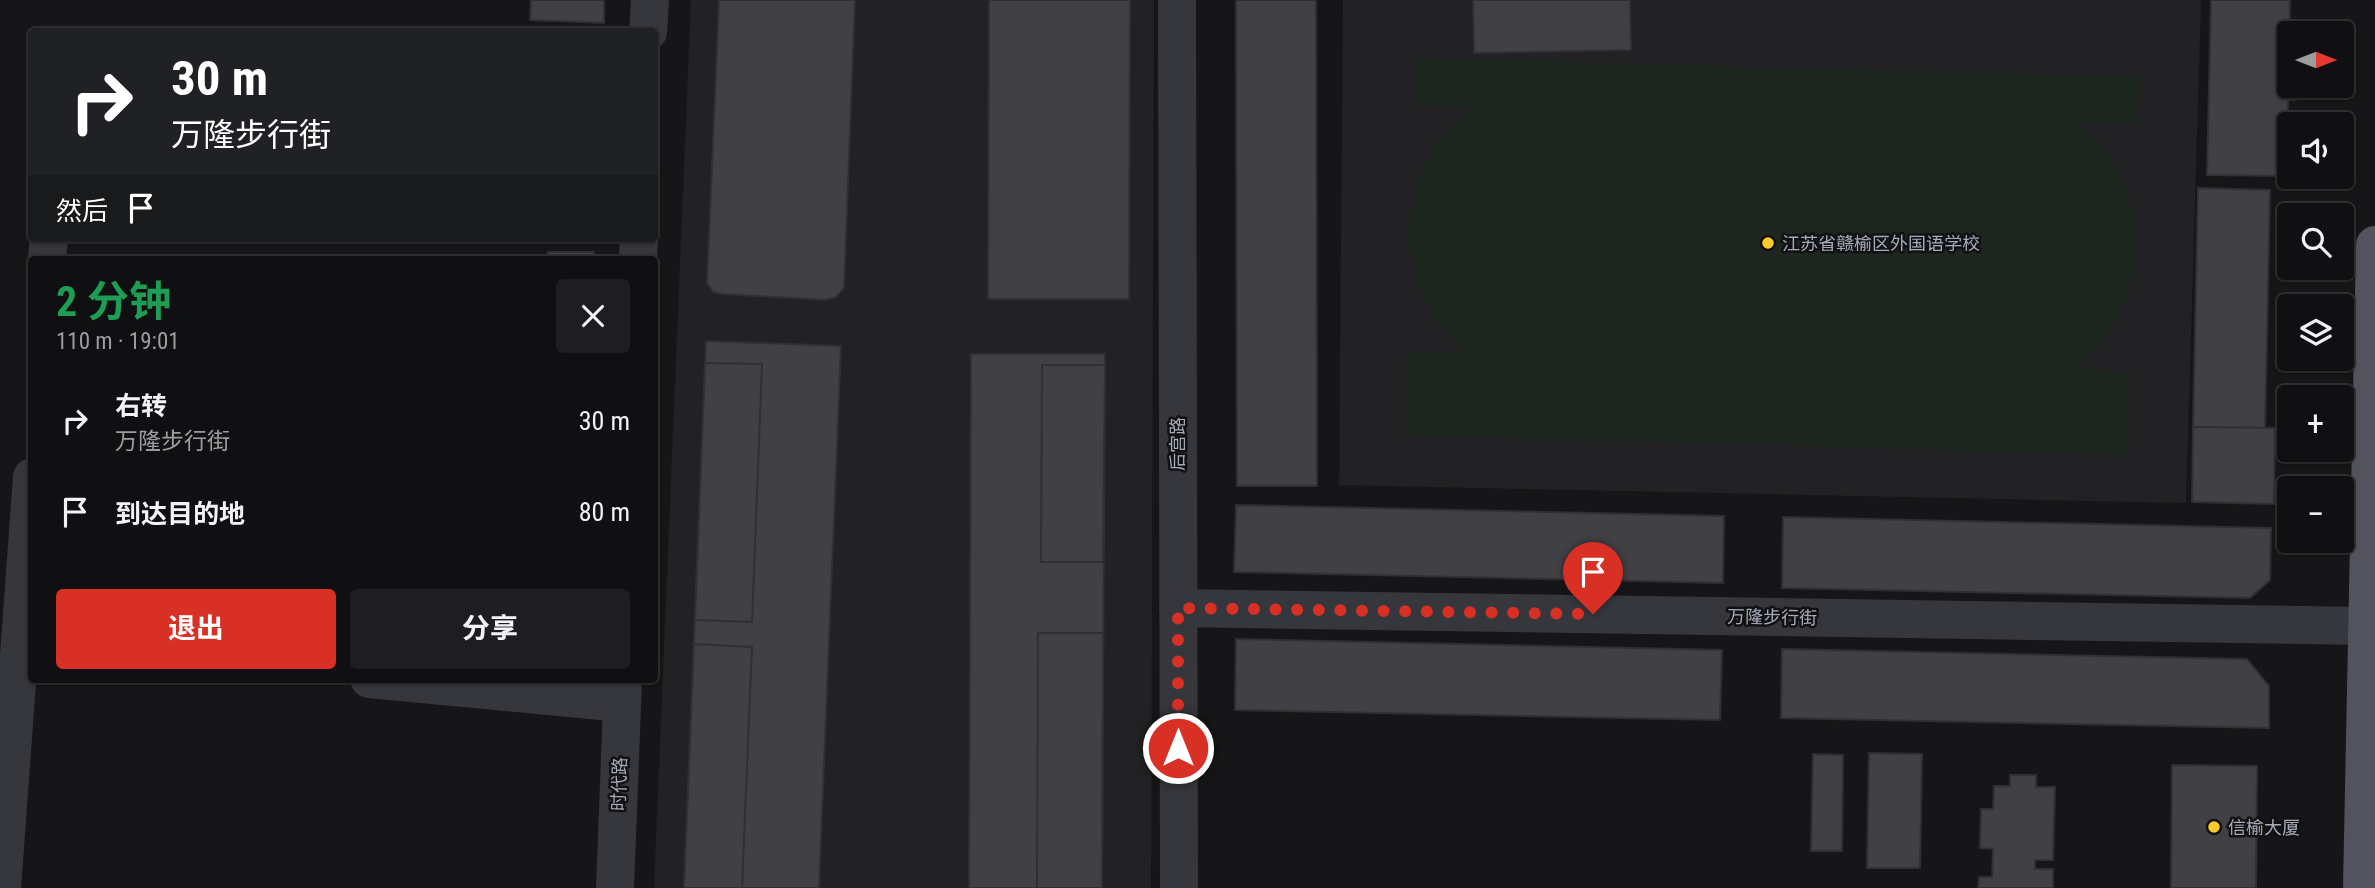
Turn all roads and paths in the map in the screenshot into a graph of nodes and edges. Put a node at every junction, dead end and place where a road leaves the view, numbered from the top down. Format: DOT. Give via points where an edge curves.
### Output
graph roads {
  1 [pos="650,0"];
  2 [pos="1177,0"];
  3 [pos="648,28"];
  4 [pos="2375,245"];
  5 [pos="28,522"];
  6 [pos="1178,608"];
  7 [pos="2367,626"];
  8 [pos="17,647"];
  9 [pos="453,683"];
  10 [pos="622,691"];
  11 [pos="2,888"];
  12 [pos="615,888"];
  13 [pos="1179,888"];
  14 [pos="2362,888"];
  1 -- 3 [label="street"];
  2 -- 6 [label="street, 后宫路"];
  4 -- 7 [label="main road"];
  5 -- 8 [label="street"];
  6 -- 7 [label="street, 万隆步行街"];
  6 -- 13 [label="street, 后宫路"];
  7 -- 14 [label="main road"];
  8 -- 11 [label="street"];
  9 -- 10 [label="street"];
  10 -- 12 [label="street, 时代路"];
}
